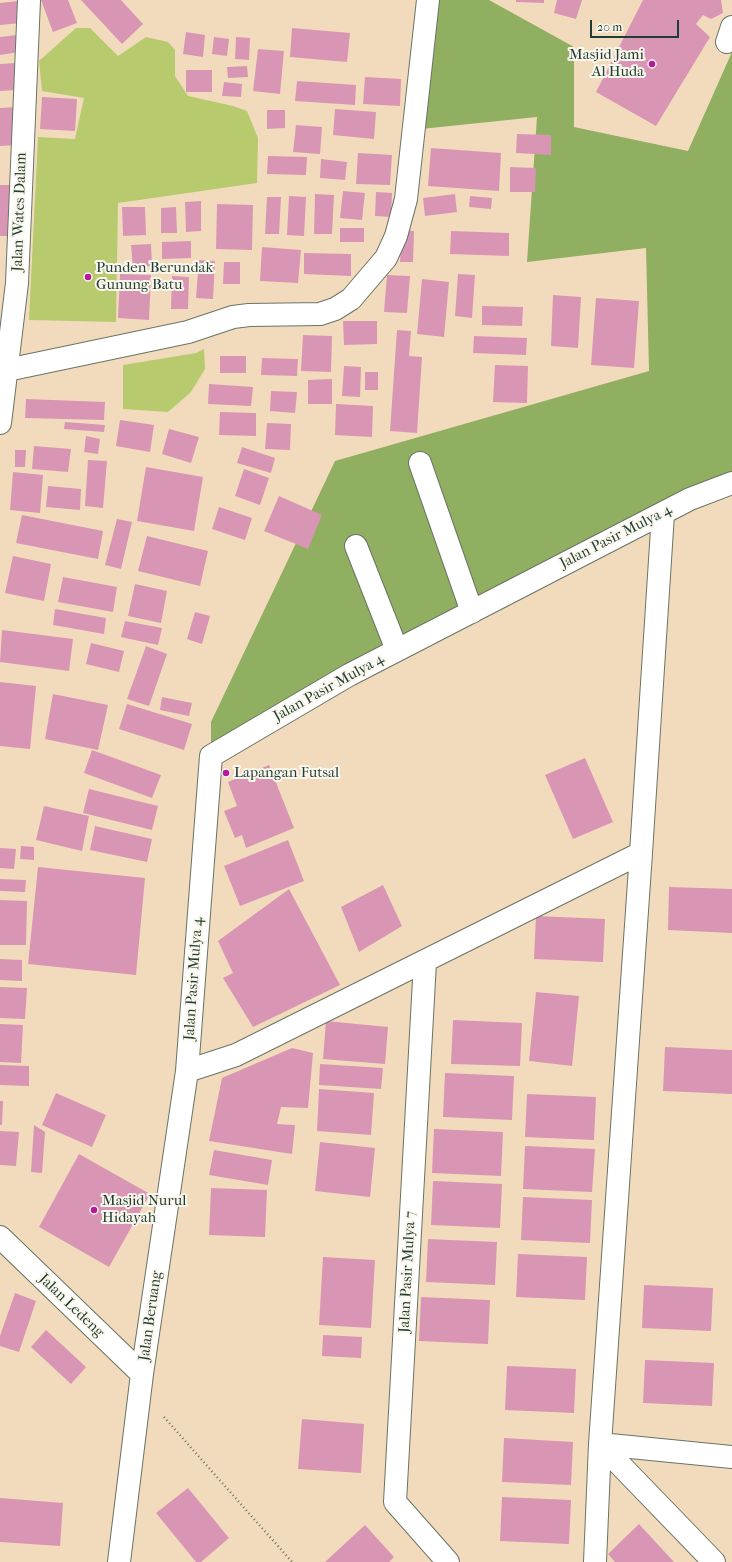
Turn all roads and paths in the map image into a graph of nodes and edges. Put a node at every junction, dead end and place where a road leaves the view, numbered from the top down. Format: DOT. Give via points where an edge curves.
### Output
graph roads {
  1 [pos="29,0"];
  2 [pos="428,0"];
  3 [pos="7,370"];
  4 [pos="0,423"];
  5 [pos="420,463"];
  6 [pos="732,483"];
  7 [pos="663,514"];
  8 [pos="356,546"];
  9 [pos="472,612"];
  10 [pos="397,650"];
  11 [pos="641,853"];
  12 [pos="425,962"];
  13 [pos="187,1071"];
  14 [pos="0,1237"];
  15 [pos="141,1382"];
  16 [pos="600,1444"];
  17 [pos="732,1457"];
  18 [pos="121,1560"];
  19 [pos="292,1562"];
  20 [pos="448,1562"];
  21 [pos="595,1562"];
  22 [pos="714,1562"];
  1 -- 3 [label="street, Jalan Wates Dalam" via="17,283"];
  2 -- 3 [label="street" via="406,200 396,236 386,258 352,299 320,314 233,317 188,332"];
  3 -- 4 [label="street, Jalan Wates Dalam"];
  5 -- 9 [label="street"];
  6 -- 7 [label="street, Jalan Pasir Mulya 4" via="690,499"];
  7 -- 9 [label="street, Jalan Pasir Mulya 4" via="578,555"];
  7 -- 11 [label="street"];
  8 -- 10 [label="street"];
  9 -- 10 [label="street, Jalan Pasir Mulya 4"];
  10 -- 13 [label="street, Jalan Pasir Mulya 4" via="349,675 211,756"];
  11 -- 12 [label="street"];
  11 -- 16 [label="street"];
  12 -- 13 [label="street" via="236,1055"];
  12 -- 20 [label="street, Jalan Pasir Mulya 7" via="395,1502"];
  13 -- 15 [label="street, Jalan Beruang"];
  14 -- 15 [label="street, Jalan Ledeng"];
  15 -- 18 [label="street, Jalan Beruang"];
  15 -- 19 [label="path"];
  16 -- 17 [label="street"];
  16 -- 21 [label="street"];
  16 -- 22 [label="street"];
}
